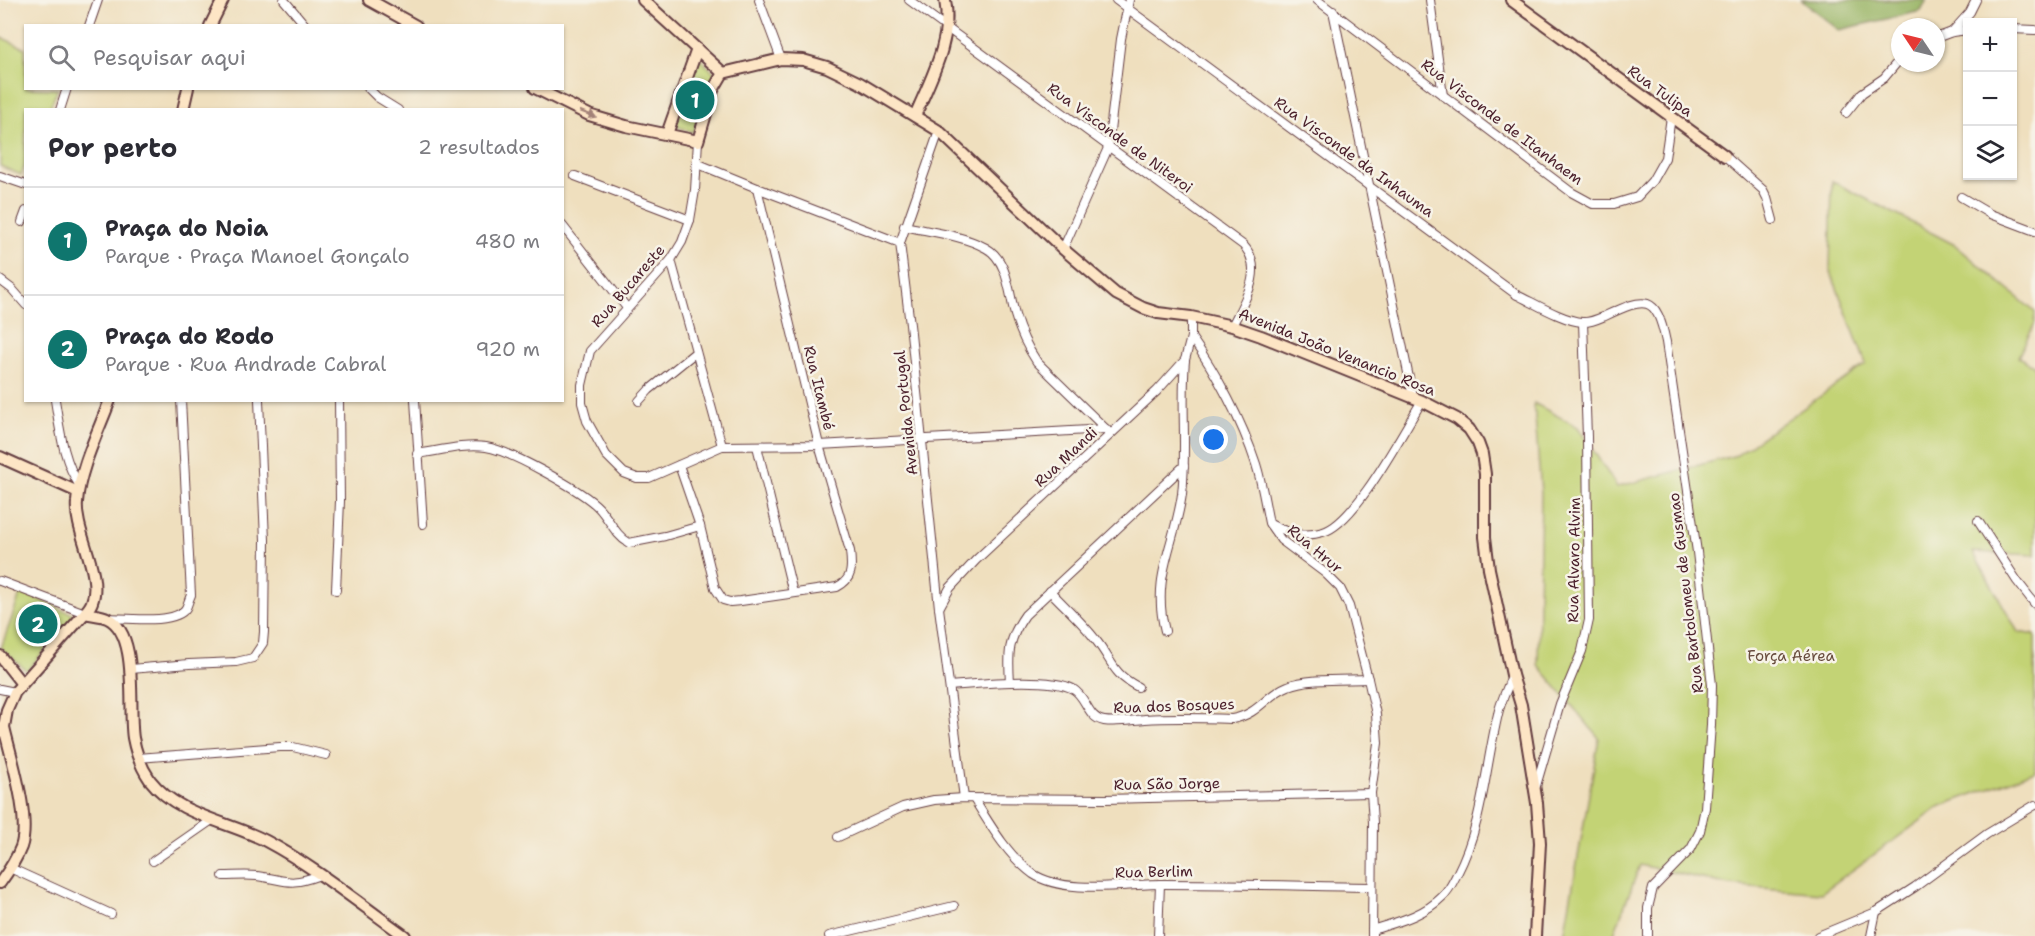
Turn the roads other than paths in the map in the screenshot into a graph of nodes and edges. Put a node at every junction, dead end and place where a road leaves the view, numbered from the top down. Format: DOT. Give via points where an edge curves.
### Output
graph roads {
  1 [pos="98,0"];
  2 [pos="223,0"];
  3 [pos="284,0"];
  4 [pos="369,0"];
  5 [pos="644,0"];
  6 [pos="759,0"];
  7 [pos="909,0"];
  8 [pos="945,0"];
  9 [pos="1116,0"];
  10 [pos="1317,0"];
  11 [pos="1430,0"];
  12 [pos="1511,0"];
  13 [pos="1976,0"];
  14 [pos="1128,4"];
  15 [pos="1333,11"];
  16 [pos="90,24"];
  17 [pos="211,24"];
  18 [pos="304,24"];
  19 [pos="412,24"];
  20 [pos="947,27"];
  21 [pos="2017,29"];
  22 [pos="2035,30"];
  23 [pos="1963,31"];
  24 [pos="1952,32"];
  25 [pos="1945,35"];
  26 [pos="697,49"];
  27 [pos="781,59"];
  28 [pos="1891,70"];
  29 [pos="723,73"];
  30 [pos="66,90"];
  31 [pos="188,90"];
  32 [pos="370,90"];
  33 [pos="540,90"];
  34 [pos="1443,96"];
  35 [pos="377,97"];
  36 [pos="61,108"];
  37 [pos="183,108"];
  38 [pos="381,108"];
  39 [pos="395,108"];
  40 [pos="1846,113"];
  41 [pos="915,116"];
  42 [pos="1671,117"];
  43 [pos="939,131"];
  44 [pos="667,134"];
  45 [pos="698,141"];
  46 [pos="1108,148"];
  47 [pos="1725,156"];
  48 [pos="696,163"];
  49 [pos="0,176"];
  50 [pos="575,176"];
  51 [pos="1367,183"];
  52 [pos="24,184"];
  53 [pos="757,188"];
  54 [pos="1961,197"];
  55 [pos="24,216"];
  56 [pos="690,220"];
  57 [pos="1773,220"];
  58 [pos="22,222"];
  59 [pos="904,226"];
  60 [pos="564,228"];
  61 [pos="2035,231"];
  62 [pos="900,243"];
  63 [pos="1063,249"];
  64 [pos="670,260"];
  65 [pos="0,280"];
  66 [pos="24,303"];
  67 [pos="627,308"];
  68 [pos="1191,317"];
  69 [pos="1583,322"];
  70 [pos="1232,326"];
  71 [pos="1191,337"];
  72 [pos="696,352"];
  73 [pos="1185,360"];
  74 [pos="1417,399"];
  75 [pos="639,401"];
  76 [pos="55,402"];
  77 [pos="109,402"];
  78 [pos="181,402"];
  79 [pos="259,402"];
  80 [pos="339,402"];
  81 [pos="415,402"];
  82 [pos="1108,432"];
  83 [pos="921,440"];
  84 [pos="819,445"];
  85 [pos="722,446"];
  86 [pos="757,446"];
  87 [pos="417,454"];
  88 [pos="0,457"];
  89 [pos="679,465"];
  90 [pos="1184,466"];
  91 [pos="79,489"];
  92 [pos="1978,521"];
  93 [pos="1269,523"];
  94 [pos="423,524"];
  95 [pos="700,526"];
  96 [pos="0,581"];
  97 [pos="336,590"];
  98 [pos="1050,591"];
  99 [pos="793,593"];
  100 [pos="2035,604"];
  101 [pos="939,608"];
  102 [pos="85,613"];
  103 [pos="107,618"];
  104 [pos="1165,631"];
  105 [pos="0,656"];
  106 [pos="131,669"];
  107 [pos="1512,675"];
  108 [pos="1368,680"];
  109 [pos="1010,682"];
  110 [pos="950,686"];
  111 [pos="1138,687"];
  112 [pos="18,688"];
  113 [pos="0,689"];
  114 [pos="4,713"];
  115 [pos="4,744"];
  116 [pos="326,755"];
  117 [pos="138,758"];
  118 [pos="1535,789"];
  119 [pos="1371,793"];
  120 [pos="964,798"];
  121 [pos="974,799"];
  122 [pos="2035,805"];
  123 [pos="212,820"];
  124 [pos="838,837"];
  125 [pos="153,861"];
  126 [pos="10,868"];
  127 [pos="320,875"];
  128 [pos="223,876"];
  129 [pos="0,883"];
  130 [pos="1160,884"];
  131 [pos="1372,887"];
  132 [pos="954,906"];
  133 [pos="1876,912"];
  134 [pos="111,914"];
  135 [pos="1372,933"];
  136 [pos="405,936"];
  137 [pos="830,936"];
  138 [pos="1158,936"];
  139 [pos="1535,936"];
  140 [pos="1648,936"];
  141 [pos="1818,936"];
  142 [pos="1871,936"];
  1 -- 16 [label="street"];
  2 -- 17 [label="main road"];
  3 -- 18 [label="street"];
  4 -- 19 [label="main road"];
  5 -- 26 [label="main road"];
  6 -- 27 [label="street"];
  7 -- 20 [label="street, Rua Visconde de Niteroi"];
  8 -- 20 [label="main road"];
  9 -- 14 [label="street, Rua Visconde da Inhauma"];
  10 -- 15 [label="street, Rua Visconde de Itanhaem"];
  11 -- 34 [label="street"];
  12 -- 42 [label="main road, Rua Tulipa"];
  13 -- 24 [label="street"];
  14 -- 46 [label="street"];
  14 -- 51 [label="street, Rua Visconde da Inhauma"];
  15 -- 34 [label="street, Rua Visconde de Itanhaem"];
  15 -- 51 [label="street"];
  20 -- 41 [label="main road"];
  20 -- 46 [label="street, Rua Visconde de Niteroi"];
  21 -- 22 [label="street"];
  23 -- 24 [label="street"];
  24 -- 25 [label="street"];
  26 -- 29 [label="main road"];
  26 -- 44 [label="main road"];
  27 -- 29 [label="main road, Avenida João Venancio Rosa"];
  27 -- 41 [label="main road, Avenida João Venancio Rosa" via="826,67"];
  28 -- 40 [label="street" via="1862,93"];
  29 -- 45 [label="main road" via="713,90"];
  30 -- 36 [label="street"];
  31 -- 37 [label="main road"];
  32 -- 35 [label="street"];
  33 -- 44 [label="main road, one-way" via="589,115"];
  34 -- 42 [label="street, Rua Visconde de Itanhaem" via="1571,192 1593,204 1614,204 1637,197 1652,182 1665,158"];
  35 -- 38 [label="street"];
  35 -- 39 [label="street"];
  41 -- 43 [label="main road, Avenida João Venancio Rosa"];
  42 -- 47 [label="main road, Rua Tulipa"];
  43 -- 59 [label="street, Avenida Portugal"];
  43 -- 63 [label="main road, Avenida João Venancio Rosa"];
  44 -- 45 [label="main road"];
  45 -- 48 [label="street, Rua Bucareste"];
  46 -- 63 [label="street"];
  46 -- 70 [label="street, Rua Visconde de Niteroi" via="1251,252 1253,277"];
  47 -- 57 [label="street, Rua Tulipa" via="1763,190"];
  48 -- 53 [label="street"];
  48 -- 56 [label="street, Rua Bucareste"];
  49 -- 52 [label="street"];
  50 -- 56 [label="street"];
  51 -- 69 [label="street, Rua Visconde da Inhauma" via="1518,295"];
  51 -- 74 [label="street"];
  53 -- 62 [label="street"];
  53 -- 84 [label="street, Rua Itambé"];
  54 -- 61 [label="street" via="1990,214"];
  55 -- 58 [label="street"];
  56 -- 64 [label="street, Rua Bucareste"];
  59 -- 62 [label="street, Avenida Portugal"];
  59 -- 82 [label="street" via="974,243 997,257 1028,349"];
  60 -- 67 [label="street"];
  62 -- 83 [label="street, Avenida Portugal"];
  63 -- 68 [label="main road, Avenida João Venancio Rosa" via="1116,294 1158,313"];
  64 -- 67 [label="street, Rua Bucareste"];
  64 -- 72 [label="street"];
  65 -- 66 [label="street"];
  67 -- 89 [label="street, Rua Bucareste" via="590,351 582,385 587,421 606,455 624,473 649,478"];
  68 -- 70 [label="main road, Avenida João Venancio Rosa"];
  68 -- 71 [label="street, Rua Mandi"];
  69 -- 118 [label="street, Rua Alvaro Alvim" via="1589,620"];
  69 -- 140 [label="street, Rua Bartolomeu de Gusmao" via="1644,303 1658,313 1666,342 1695,541 1712,685 1705,808 1700,831 1691,849 1653,888"];
  70 -- 74 [label="main road, Avenida João Venancio Rosa"];
  71 -- 73 [label="street, Rua Mandi"];
  71 -- 93 [label="street, Rua Hrur" via="1243,432 1256,465"];
  72 -- 75 [label="street"];
  72 -- 85 [label="street"];
  73 -- 82 [label="street, Rua Mandi" via="1157,391"];
  73 -- 90 [label="street"];
  74 -- 93 [label="street" via="1361,499 1347,516 1325,532 1298,535"];
  74 -- 107 [label="main road, Avenida João Venancio Rosa" via="1457,418 1478,443 1485,474 1489,569"];
  76 -- 91 [label="street" via="67,462"];
  77 -- 91 [label="main road"];
  78 -- 103 [label="street" via="191,594 185,609 166,619"];
  79 -- 106 [label="street" via="265,540 263,643 253,658 236,662"];
  80 -- 97 [label="street"];
  81 -- 87 [label="street"];
  82 -- 83 [label="street"];
  82 -- 101 [label="street, Rua Mandi" via="976,560 950,588"];
  83 -- 84 [label="street"];
  83 -- 101 [label="street, Avenida Portugal"];
  84 -- 86 [label="street"];
  84 -- 99 [label="street, Rua Itambé" via="852,564 849,578 837,587"];
  85 -- 86 [label="street"];
  85 -- 89 [label="street, Rua Bucareste"];
  86 -- 99 [label="street"];
  87 -- 94 [label="street"];
  87 -- 95 [label="street" via="473,446 499,450 550,475 594,504 629,543"];
  88 -- 91 [label="main road"];
  89 -- 95 [label="street"];
  90 -- 98 [label="street"];
  90 -- 104 [label="street" via="1182,495 1161,579 1160,612"];
  91 -- 102 [label="main road" via="76,505 95,591"];
  92 -- 100 [label="street"];
  93 -- 108 [label="street, Rua Hrur" via="1281,540 1340,588 1349,606"];
  95 -- 99 [label="street" via="715,588 723,600"];
  96 -- 102 [label="street"];
  98 -- 109 [label="street" via="1026,615 1011,639"];
  98 -- 111 [label="street" via="1094,637 1122,679"];
  101 -- 110 [label="street, Avenida Portugal"];
  102 -- 103 [label="main road"];
  102 -- 112 [label="main road"];
  103 -- 106 [label="main road" via="120,630"];
  105 -- 112 [label="main road"];
  106 -- 117 [label="main road" via="131,719"];
  107 -- 118 [label="main road, Avenida João Venancio Rosa" via="1523,714"];
  107 -- 135 [label="street" via="1498,713 1476,827 1450,887 1424,911"];
  108 -- 109 [label="street, Rua dos Bosques" via="1297,682 1277,691 1256,711 1232,719 1113,722 1092,715 1074,690 1053,684"];
  108 -- 119 [label="street, Rua Hrur" via="1378,743"];
  109 -- 110 [label="street, Rua dos Bosques"];
  110 -- 120 [label="street, Avenida Portugal"];
  112 -- 113 [label="street"];
  112 -- 114 [label="main road"];
  114 -- 115 [label="main road"];
  115 -- 126 [label="main road" via="24,825 21,846"];
  116 -- 117 [label="street" via="280,747"];
  117 -- 123 [label="main road" via="153,783 166,794"];
  118 -- 139 [label="main road, Avenida João Venancio Rosa" via="1540,843"];
  119 -- 121 [label="street, Rua São Jorge"];
  119 -- 131 [label="street, Rua Hrur"];
  120 -- 121 [label="street, Rua São Jorge"];
  120 -- 124 [label="street, Rua São Jorge" via="903,807"];
  121 -- 130 [label="street, Rua Berlim" via="1013,855 1034,874 1057,884"];
  122 -- 133 [label="street"];
  123 -- 125 [label="street"];
  123 -- 127 [label="main road" via="266,841"];
  126 -- 129 [label="main road"];
  126 -- 134 [label="street"];
  127 -- 128 [label="street" via="292,883 258,876"];
  127 -- 136 [label="main road"];
  130 -- 131 [label="street, Rua Berlim"];
  130 -- 138 [label="street"];
  131 -- 135 [label="street, Rua Hrur"];
  132 -- 137 [label="street"];
  133 -- 141 [label="street"];
  133 -- 142 [label="street"];
}
